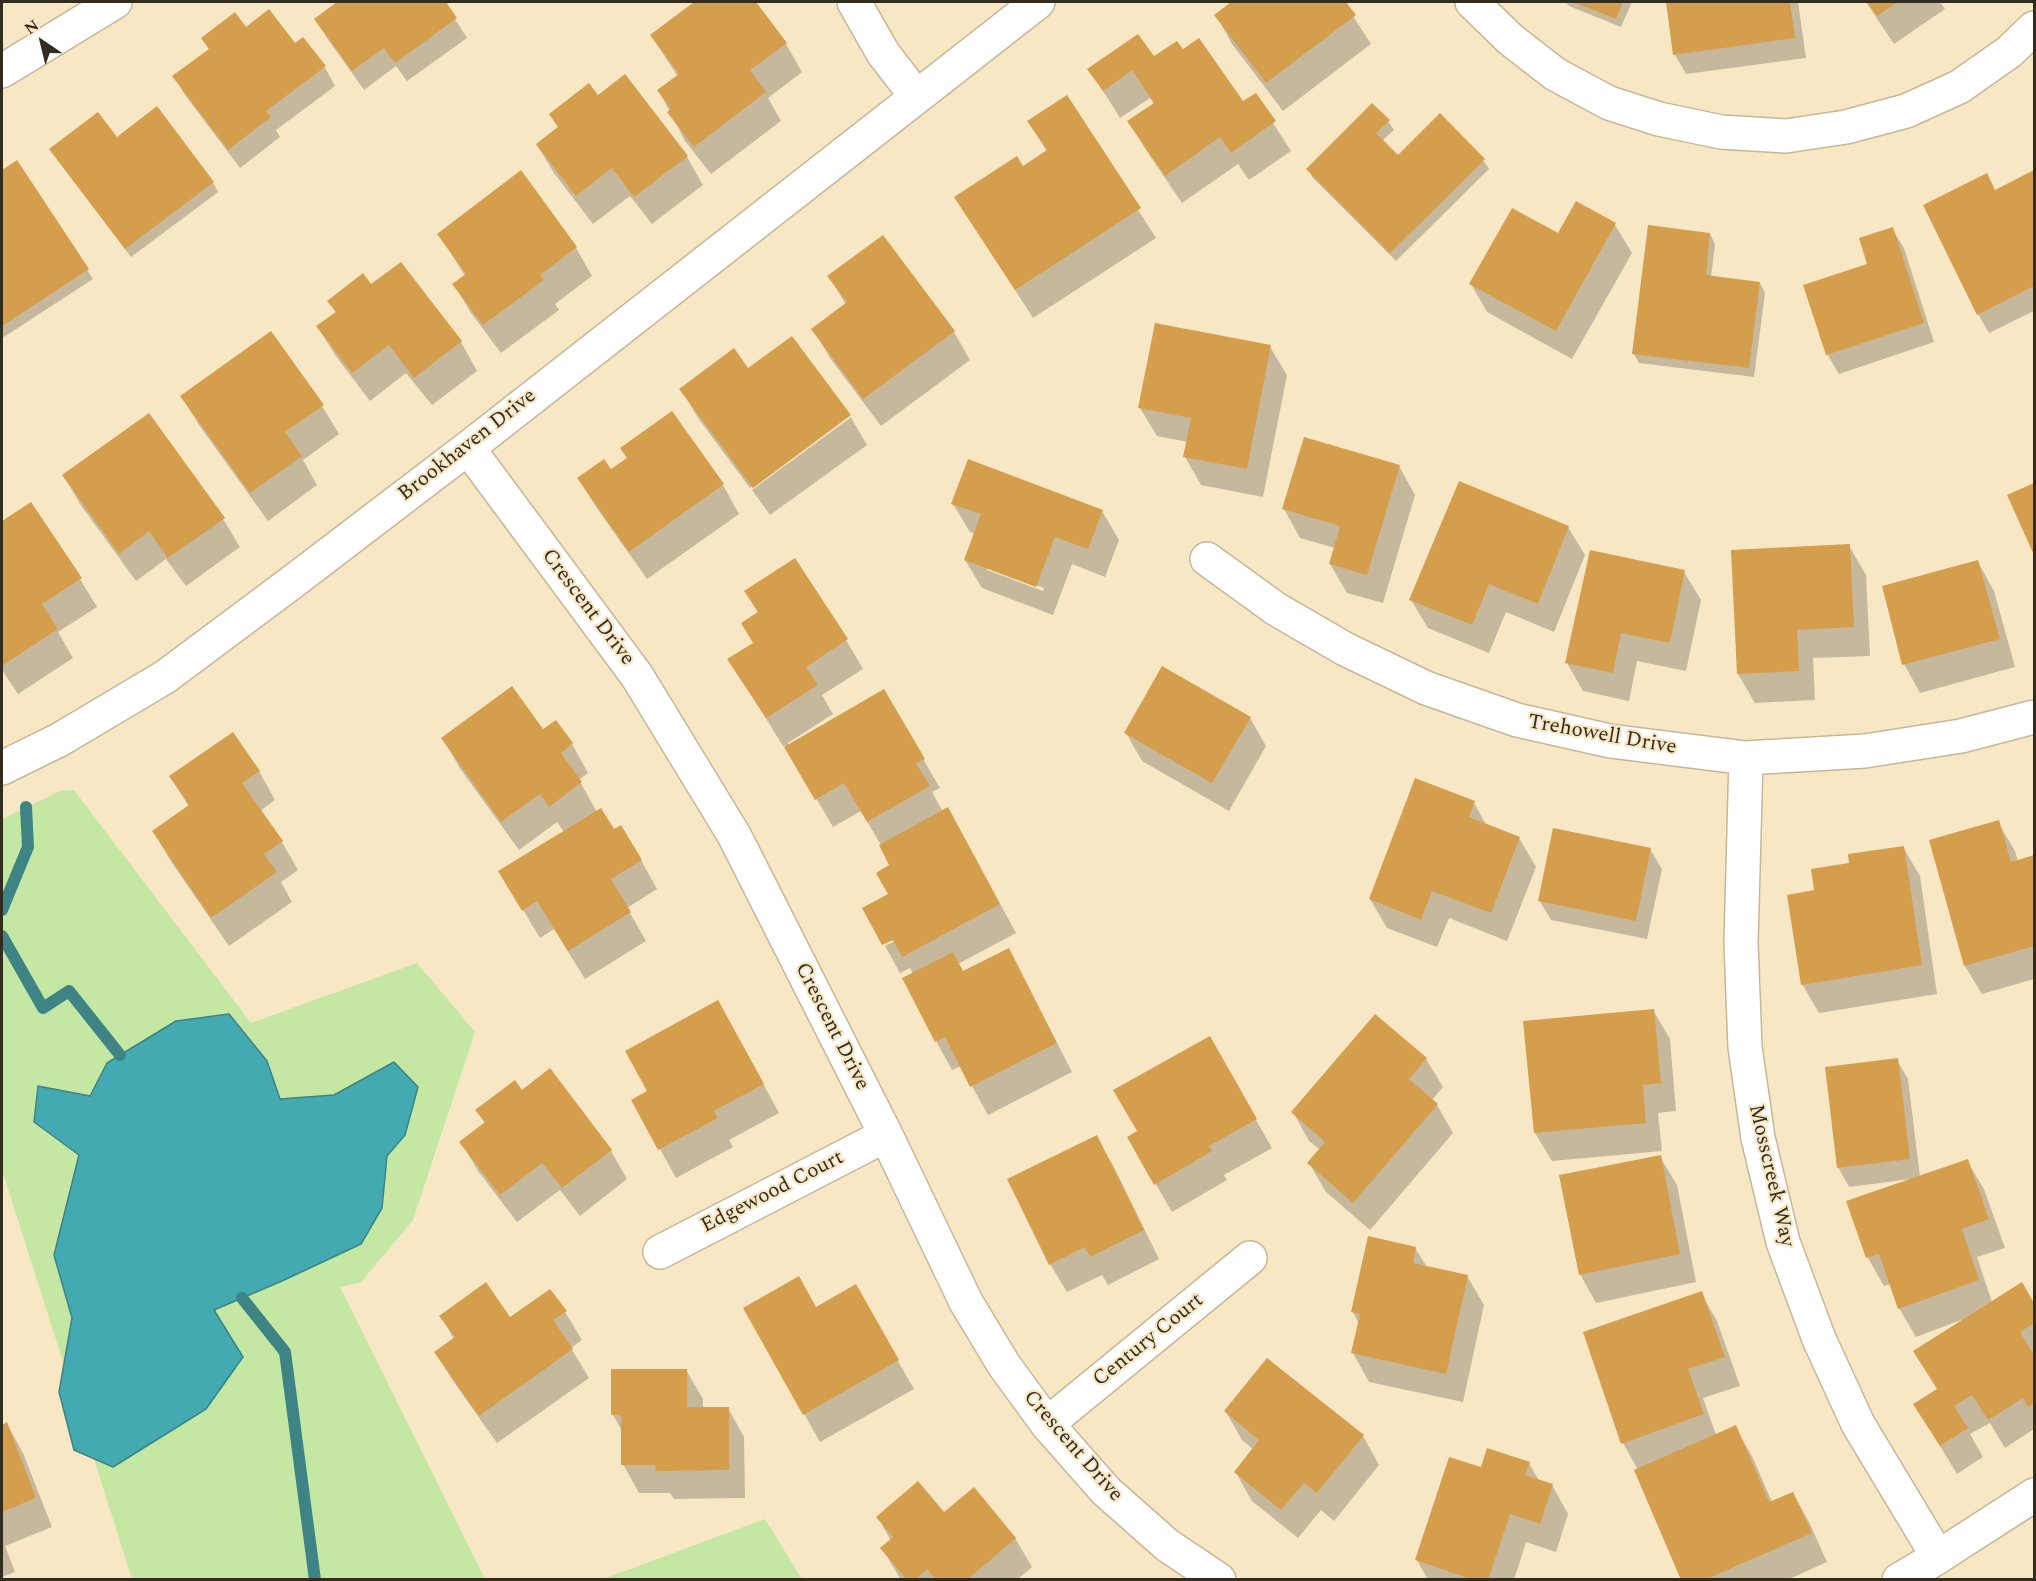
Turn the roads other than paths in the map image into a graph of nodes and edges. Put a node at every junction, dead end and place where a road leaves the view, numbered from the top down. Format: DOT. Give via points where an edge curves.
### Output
graph roads {
  1 [pos="115,2"];
  2 [pos="854,2"];
  3 [pos="1038,2"];
  4 [pos="1472,2"];
  5 [pos="2034,28"];
  6 [pos="2,71"];
  7 [pos="915,96"];
  8 [pos="468,447"];
  9 [pos="1207,559"];
  10 [pos="2034,717"];
  11 [pos="1746,758"];
  12 [pos="2,768"];
  13 [pos="886,1135"];
  14 [pos="660,1252"];
  15 [pos="1250,1258"];
  16 [pos="1047,1424"];
  17 [pos="2034,1495"];
  18 [pos="1938,1557"];
  19 [pos="1220,1580"];
  20 [pos="1899,1580"];
  1 -- 6 [label="street"];
  2 -- 7 [label="street" via="883,53"];
  3 -- 7 [label="street, Brookhaven Drive"];
  4 -- 5 [label="street" via="1510,39 1555,74 1609,104 1721,132 1786,136 1846,127 1906,111 1959,87 2009,52"];
  7 -- 8 [label="street, Brookhaven Drive"];
  8 -- 12 [label="street, Brookhaven Drive" via="165,676 59,740"];
  8 -- 13 [label="street, Crescent Drive" via="637,676 734,835"];
  9 -- 11 [label="street, Trehowell Drive" via="1276,609 1345,649 1426,688 1517,720 1610,741"];
  10 -- 11 [label="street, Trehowell Drive" via="1960,736 1865,752"];
  11 -- 18 [label="street, Mosscreek Way" via="1741,943 1745,1047 1758,1138 1783,1242 1818,1339 1858,1424"];
  13 -- 14 [label="street, Edgewood Court"];
  13 -- 16 [label="street, Crescent Drive" via="966,1302 1004,1365"];
  15 -- 16 [label="street, Century Court"];
  16 -- 19 [label="street, Crescent Drive" via="1106,1491 1167,1545"];
  17 -- 18 [label="street"];
  18 -- 20 [label="street"];
}
